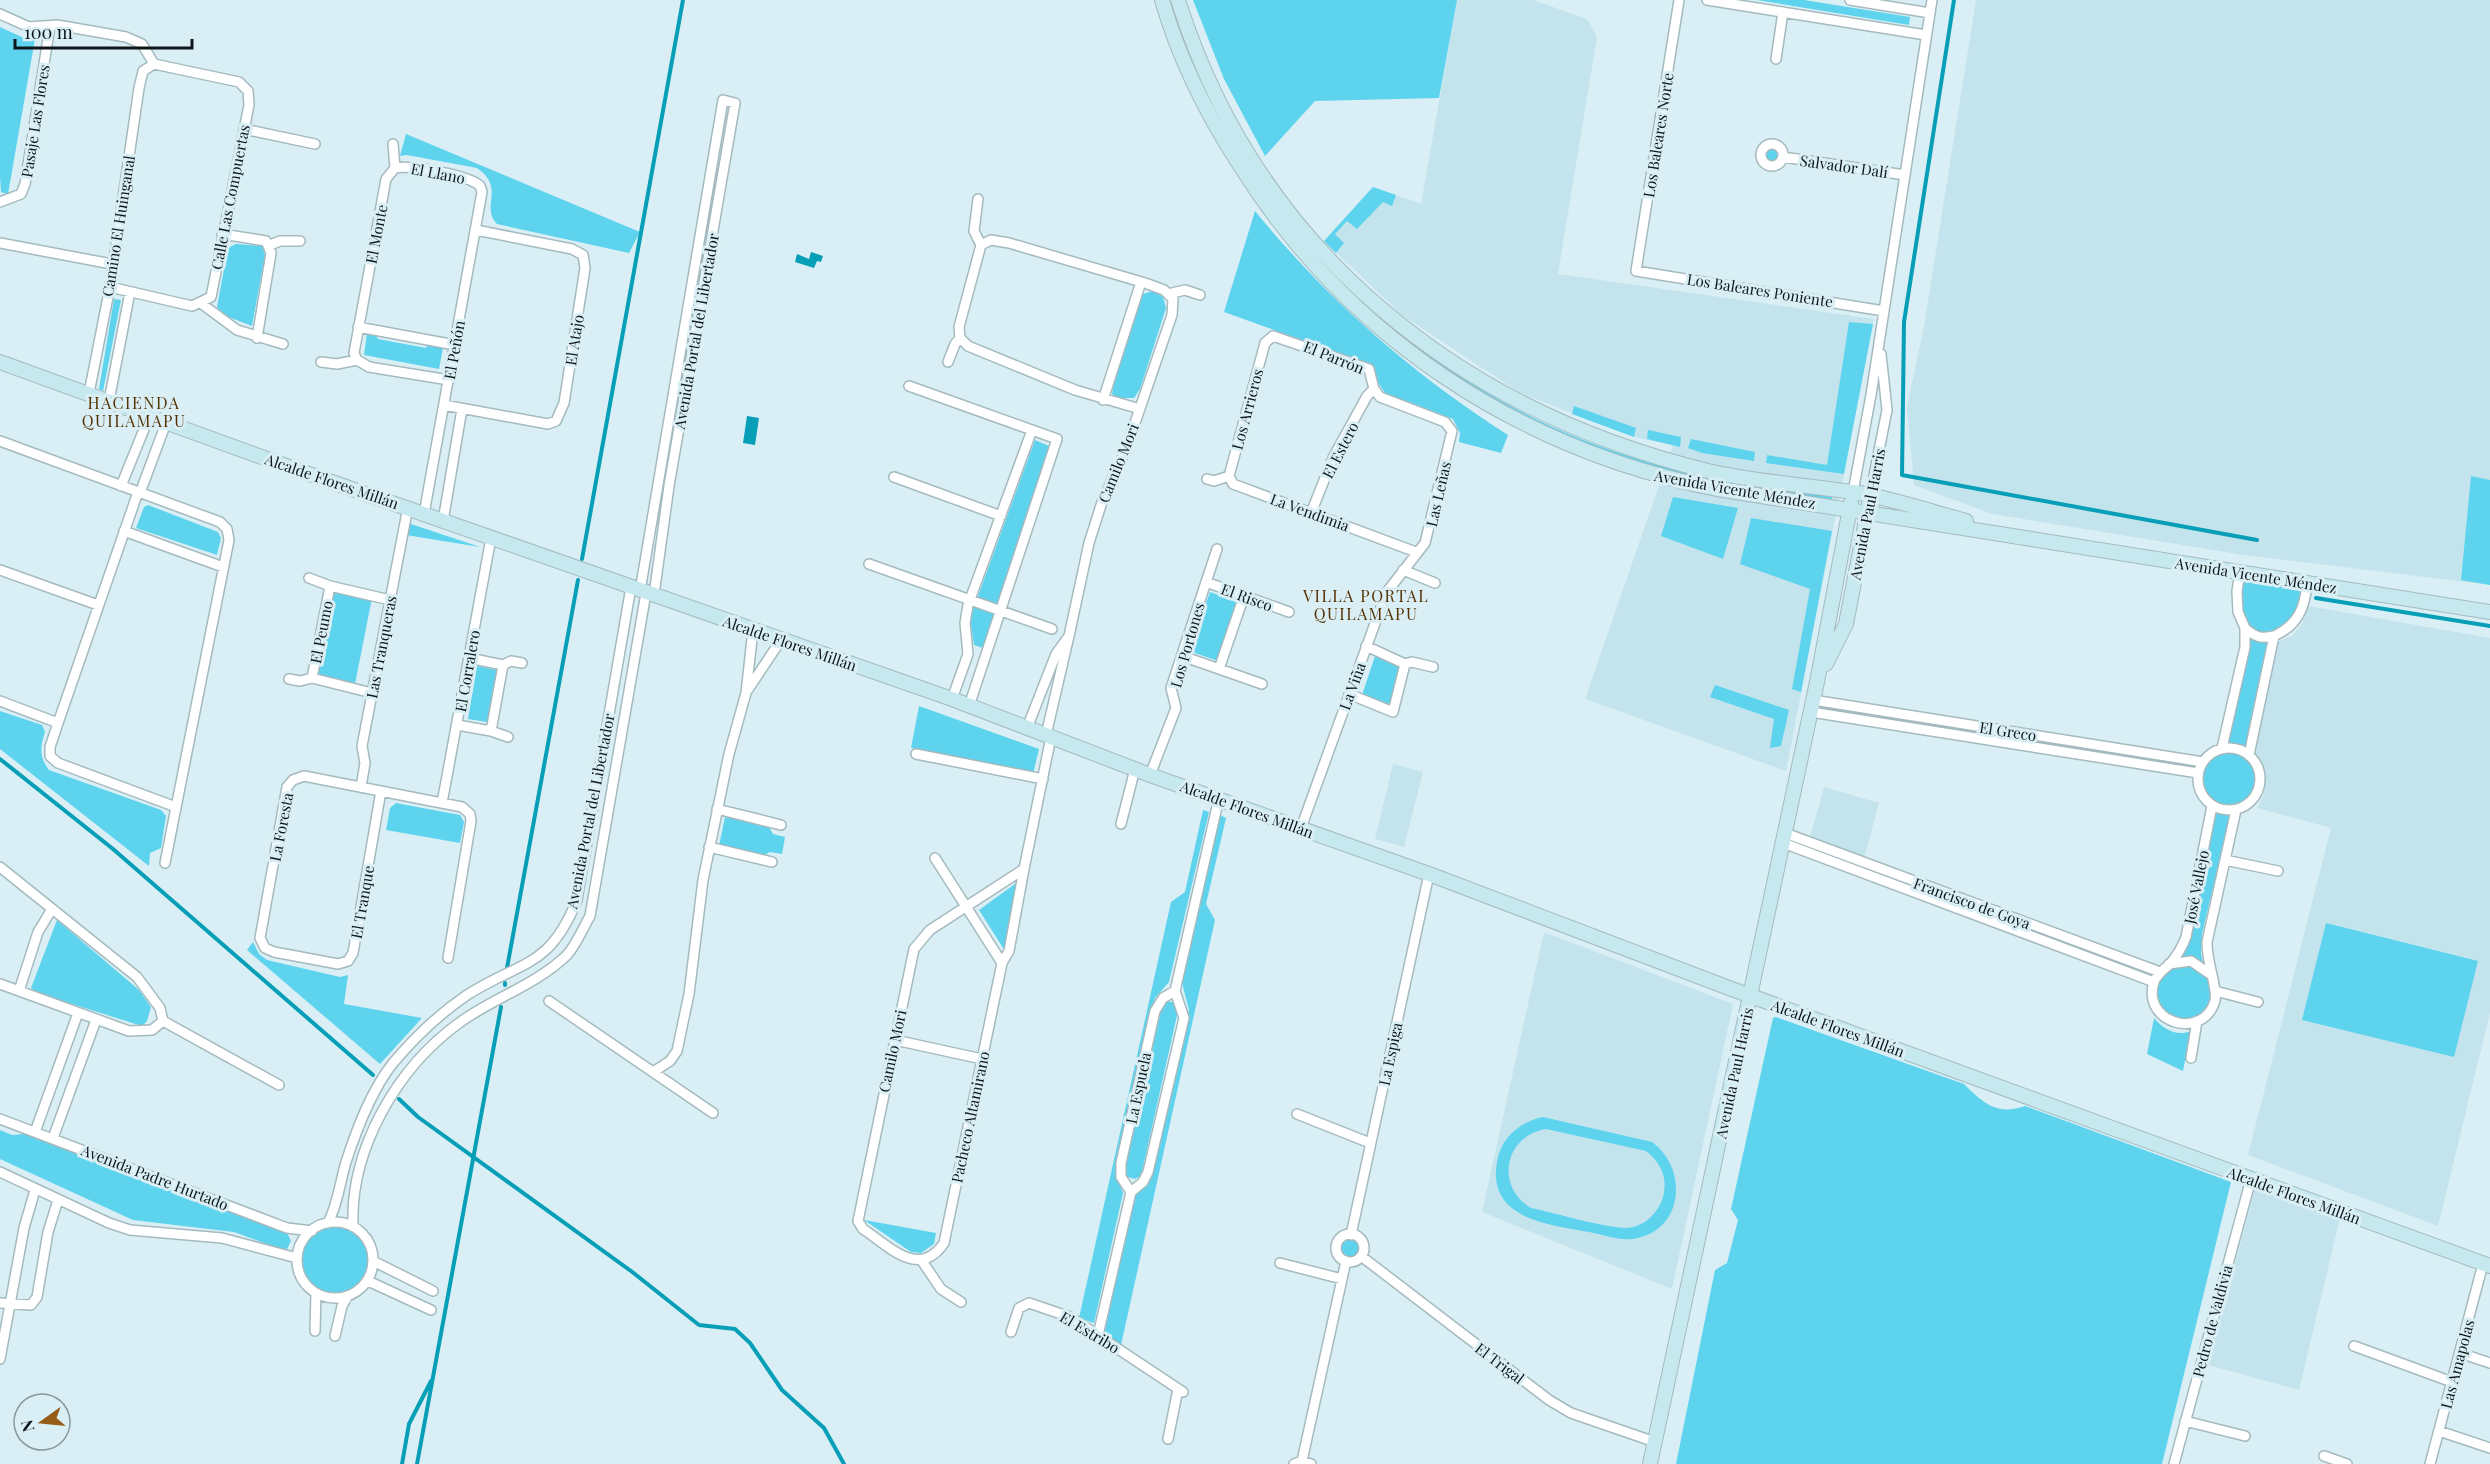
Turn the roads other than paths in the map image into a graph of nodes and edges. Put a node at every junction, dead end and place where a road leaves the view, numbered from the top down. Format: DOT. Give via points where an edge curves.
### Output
graph roads {
  1 [pos="1162,0"];
  2 [pos="1178,0"];
  3 [pos="1679,0"];
  4 [pos="1707,0"];
  5 [pos="1850,0"];
  6 [pos="1932,0"];
  7 [pos="1783,12"];
  8 [pos="1930,13"];
  9 [pos="0,14"];
  10 [pos="50,26"];
  11 [pos="1926,34"];
  12 [pos="1776,59"];
  13 [pos="154,64"];
  14 [pos="244,129"];
  15 [pos="315,144"];
  16 [pos="393,144"];
  17 [pos="1783,157"];
  18 [pos="395,168"];
  19 [pos="1905,175"];
  20 [pos="480,186"];
  21 [pos="978,199"];
  22 [pos="0,202"];
  23 [pos="476,230"];
  24 [pos="222,234"];
  25 [pos="300,241"];
  26 [pos="0,243"];
  27 [pos="270,245"];
  28 [pos="981,245"];
  29 [pos="112,264"];
  30 [pos="1636,271"];
  31 [pos="1141,282"];
  32 [pos="110,287"];
  33 [pos="130,292"];
  34 [pos="1168,294"];
  35 [pos="1200,295"];
  36 [pos="202,304"];
  37 [pos="1884,310"];
  38 [pos="358,327"];
  39 [pos="257,338"];
  40 [pos="960,338"];
  41 [pos="1879,340"];
  42 [pos="1265,343"];
  43 [pos="283,344"];
  44 [pos="455,345"];
  45 [pos="357,360"];
  46 [pos="0,362"];
  47 [pos="321,362"];
  48 [pos="948,363"];
  49 [pos="449,380"];
  50 [pos="909,386"];
  51 [pos="1374,389"];
  52 [pos="89,393"];
  53 [pos="1103,400"];
  54 [pos="109,401"];
  55 [pos="444,405"];
  56 [pos="462,409"];
  57 [pos="1140,409"];
  58 [pos="149,417"];
  59 [pos="166,423"];
  60 [pos="1032,430"];
  61 [pos="1452,431"];
  62 [pos="0,441"];
  63 [pos="1229,476"];
  64 [pos="894,477"];
  65 [pos="1207,479"];
  66 [pos="121,486"];
  67 [pos="139,492"];
  68 [pos="1853,492"];
  69 [pos="1870,496"];
  70 [pos="408,507"];
  71 [pos="1850,510"];
  72 [pos="1311,513"];
  73 [pos="1867,513"];
  74 [pos="424,514"];
  75 [pos="1001,516"];
  76 [pos="443,521"];
  77 [pos="124,531"];
  78 [pos="2023,537"];
  79 [pos="491,538"];
  80 [pos="1217,549"];
  81 [pos="1416,552"];
  82 [pos="869,564"];
  83 [pos="223,567"];
  84 [pos="0,570"];
  85 [pos="1403,570"];
  86 [pos="2240,572"];
  87 [pos="309,578"];
  88 [pos="1206,582"];
  89 [pos="1435,583"];
  90 [pos="2307,583"];
  91 [pos="330,586"];
  92 [pos="642,591"];
  93 [pos="1244,596"];
  94 [pos="390,600"];
  95 [pos="970,600"];
  96 [pos="99,605"];
  97 [pos="1001,611"];
  98 [pos="1289,612"];
  99 [pos="2490,612"];
  100 [pos="2245,628"];
  101 [pos="1052,629"];
  102 [pos="753,630"];
  103 [pos="1069,636"];
  104 [pos="2274,636"];
  105 [pos="781,640"];
  106 [pos="1366,646"];
  107 [pos="1182,656"];
  108 [pos="469,658"];
  109 [pos="522,663"];
  110 [pos="1405,664"];
  111 [pos="503,665"];
  112 [pos="1432,667"];
  113 [pos="1219,669"];
  114 [pos="312,678"];
  115 [pos="289,679"];
  116 [pos="1817,682"];
  117 [pos="1262,684"];
  118 [pos="372,693"];
  119 [pos="746,693"];
  120 [pos="1349,694"];
  121 [pos="952,699"];
  122 [pos="0,701"];
  123 [pos="969,706"];
  124 [pos="1812,706"];
  125 [pos="58,723"];
  126 [pos="457,725"];
  127 [pos="1027,728"];
  128 [pos="490,731"];
  129 [pos="1048,736"];
  130 [pos="508,737"];
  131 [pos="2222,748"];
  132 [pos="916,754"];
  133 [pos="2249,754"];
  134 [pos="2203,762"];
  135 [pos="1135,769"];
  136 [pos="2198,773"];
  137 [pos="1150,775"];
  138 [pos="1043,779"];
  139 [pos="361,787"];
  140 [pos="381,791"];
  141 [pos="1219,798"];
  142 [pos="442,803"];
  143 [pos="2212,806"];
  144 [pos="176,807"];
  145 [pos="717,810"];
  146 [pos="2236,810"];
  147 [pos="1121,824"];
  148 [pos="781,825"];
  149 [pos="1301,828"];
  150 [pos="1784,838"];
  151 [pos="709,848"];
  152 [pos="935,858"];
  153 [pos="2225,860"];
  154 [pos="772,862"];
  155 [pos="165,863"];
  156 [pos="0,867"];
  157 [pos="1024,869"];
  158 [pos="2278,872"];
  159 [pos="1428,874"];
  160 [pos="967,906"];
  161 [pos="52,909"];
  162 [pos="264,948"];
  163 [pos="448,958"];
  164 [pos="1002,963"];
  165 [pos="2169,964"];
  166 [pos="2160,972"];
  167 [pos="2210,974"];
  168 [pos="2154,982"];
  169 [pos="0,984"];
  170 [pos="19,991"];
  171 [pos="1175,991"];
  172 [pos="2216,991"];
  173 [pos="1750,996"];
  174 [pos="549,1001"];
  175 [pos="2258,1002"];
  176 [pos="78,1013"];
  177 [pos="96,1020"];
  178 [pos="163,1021"];
  179 [pos="2197,1022"];
  180 [pos="895,1040"];
  181 [pos="2191,1058"];
  182 [pos="982,1059"];
  183 [pos="653,1072"];
  184 [pos="279,1085"];
  185 [pos="713,1113"];
  186 [pos="1296,1114"];
  187 [pos="0,1119"];
  188 [pos="34,1132"];
  189 [pos="53,1138"];
  190 [pos="1370,1143"];
  191 [pos="0,1172"];
  192 [pos="2251,1179"];
  193 [pos="35,1190"];
  194 [pos="1131,1192"];
  195 [pos="58,1200"];
  196 [pos="328,1223"];
  197 [pos="353,1226"];
  198 [pos="312,1231"];
  199 [pos="1351,1235"];
  200 [pos="1361,1256"];
  201 [pos="297,1258"];
  202 [pos="373,1261"];
  203 [pos="922,1261"];
  204 [pos="1346,1261"];
  205 [pos="1280,1263"];
  206 [pos="2487,1265"];
  207 [pos="1342,1279"];
  208 [pos="368,1281"];
  209 [pos="433,1291"];
  210 [pos="316,1293"];
  211 [pos="347,1297"];
  212 [pos="961,1302"];
  213 [pos="0,1303"];
  214 [pos="11,1305"];
  215 [pos="430,1310"];
  216 [pos="315,1331"];
  217 [pos="1011,1332"];
  218 [pos="1098,1335"];
  219 [pos="335,1336"];
  220 [pos="2354,1346"];
  221 [pos="2460,1353"];
  222 [pos="0,1359"];
  223 [pos="2490,1363"];
  224 [pos="2452,1382"];
  225 [pos="2185,1421"];
  226 [pos="2439,1431"];
  227 [pos="2245,1436"];
  228 [pos="1168,1438"];
  229 [pos="1654,1442"];
  230 [pos="2490,1448"];
  231 [pos="2324,1456"];
  232 [pos="1302,1463"];
  233 [pos="1650,1464"];
  234 [pos="2174,1464"];
  235 [pos="2347,1464"];
  236 [pos="2430,1464"];
  1 -- 71 [label="main road, Avenida Vicente Méndez" via="1201,99 1255,191 1328,281 1420,362 1529,428 1621,465 1685,483"];
  2 -- 68 [label="main road, Avenida Vicente Méndez" via="1224,114 1257,170 1299,228 1358,289 1420,339 1479,379 1541,412 1640,451 1745,479"];
  3 -- 30 [label="street, Los Baleares Norte"];
  4 -- 7 [label="street"];
  5 -- 8 [label="street"];
  6 -- 8 [label="street, Avenida Paul Harris"];
  7 -- 11 [label="street"];
  7 -- 12 [label="street"];
  8 -- 11 [label="street, Avenida Paul Harris"];
  9 -- 10 [label="street" via="29,27"];
  10 -- 13 [label="street" via="126,36 142,44"];
  10 -- 22 [label="street, Pasaje Las Flores" via="23,189 16,197"];
  11 -- 19 [label="street, Avenida Paul Harris"];
  13 -- 14 [label="street, Calle Las Compuertas" via="238,82 248,91"];
  13 -- 29 [label="street, Camino El Huinganal" via="143,71 139,88"];
  14 -- 15 [label="street"];
  14 -- 24 [label="street, Calle Las Compuertas"];
  16 -- 18 [label="street, El Monte"];
  17 -- 19 [label="street, Salvador Dalí"];
  18 -- 20 [label="street, El Llano" via="410,167 471,180"];
  18 -- 38 [label="street, El Monte" via="386,179"];
  19 -- 37 [label="street, Avenida Paul Harris"];
  20 -- 23 [label="street, El Peñón" via="482,199"];
  21 -- 28 [label="street" via="974,231"];
  23 -- 44 [label="street, El Peñón"];
  23 -- 56 [label="street, El Atajo" via="572,249 583,255 585,268 564,403 556,421 539,423"];
  24 -- 27 [label="street" via="266,241"];
  24 -- 36 [label="street, Calle Las Compuertas" via="211,297"];
  25 -- 27 [label="street"];
  26 -- 29 [label="street"];
  27 -- 39 [label="street"];
  28 -- 31 [label="street" via="991,240 1009,243"];
  28 -- 40 [label="street" via="959,327"];
  29 -- 32 [label="street, Camino El Huinganal"];
  30 -- 37 [label="street, Los Baleares Poniente"];
  31 -- 34 [label="street"];
  31 -- 53 [label="street"];
  32 -- 33 [label="street"];
  32 -- 52 [label="street, Camino El Huinganal"];
  33 -- 36 [label="street" via="192,306"];
  33 -- 54 [label="street, Camino El Huinganal"];
  34 -- 35 [label="street" via="1185,290"];
  34 -- 57 [label="street, Camilo Mori" via="1173,299 1172,315"];
  36 -- 39 [label="street" via="237,330"];
  37 -- 41 [label="street, Avenida Paul Harris"];
  38 -- 44 [label="street"];
  38 -- 45 [label="street, El Monte" via="354,346"];
  39 -- 43 [label="street"];
  40 -- 48 [label="street"];
  40 -- 53 [label="street" via="968,346"];
  41 -- 68 [label="street, Avenida Paul Harris"];
  41 -- 69 [label="street, Avenida Paul Harris" via="1887,410"];
  42 -- 51 [label="street, El Parrón" via="1273,336 1283,338 1369,369"];
  42 -- 63 [label="street, Los Arrieros"];
  44 -- 49 [label="street, El Peñón"];
  45 -- 47 [label="street"];
  45 -- 49 [label="street" via="369,367"];
  46 -- 52 [label="main road, Alcalde Flores Millán"];
  49 -- 55 [label="street, El Peñón"];
  50 -- 60 [label="street"];
  51 -- 61 [label="street, El Parrón" via="1380,397 1445,422"];
  51 -- 72 [label="street, El Estero" via="1333,458"];
  52 -- 54 [label="main road, Alcalde Flores Millán"];
  53 -- 57 [label="street"];
  54 -- 58 [label="main road, Alcalde Flores Millán"];
  55 -- 56 [label="street, El Atajo"];
  55 -- 74 [label="street, El Peñón"];
  56 -- 76 [label="street"];
  57 -- 103 [label="street, Camilo Mori" via="1089,543"];
  58 -- 59 [label="main road, Alcalde Flores Millán"];
  58 -- 66 [label="street"];
  59 -- 67 [label="street"];
  59 -- 70 [label="main road, Alcalde Flores Millán"];
  60 -- 75 [label="street"];
  60 -- 97 [label="street" via="1058,439"];
  61 -- 81 [label="street, Las Leñas" via="1429,533"];
  62 -- 66 [label="street"];
  63 -- 65 [label="street"];
  63 -- 72 [label="street, La Vendimia" via="1233,484"];
  64 -- 75 [label="street"];
  66 -- 67 [label="street"];
  67 -- 77 [label="street"];
  67 -- 83 [label="street" via="220,522 229,540"];
  68 -- 69 [label="main road, Avenida Vicente Méndez"];
  68 -- 71 [label="main road, Avenida Paul Harris"];
  69 -- 73 [label="main road, Avenida Paul Harris"];
  69 -- 78 [label="main road, Avenida Vicente Méndez"];
  70 -- 74 [label="main road, Alcalde Flores Millán"];
  70 -- 94 [label="street, Las Tranqueras"];
  71 -- 73 [label="main road, Avenida Vicente Méndez"];
  71 -- 116 [label="main road, Avenida Paul Harris"];
  72 -- 81 [label="street, La Vendimia"];
  73 -- 78 [label="main road, Avenida Vicente Méndez"];
  73 -- 116 [label="main road, Avenida Paul Harris" via="1846,624"];
  74 -- 76 [label="main road, Alcalde Flores Millán"];
  75 -- 95 [label="street"];
  76 -- 79 [label="main road, Alcalde Flores Millán"];
  77 -- 83 [label="street"];
  77 -- 96 [label="street"];
  78 -- 86 [label="main road, Avenida Vicente Méndez"];
  79 -- 92 [label="main road, Alcalde Flores Millán"];
  79 -- 108 [label="street, El Corralero"];
  80 -- 88 [label="street, Los Portones"];
  81 -- 85 [label="street, La Viña"];
  82 -- 95 [label="street"];
  83 -- 144 [label="street"];
  84 -- 96 [label="street"];
  85 -- 89 [label="street"];
  85 -- 106 [label="street, La Viña" via="1386,593"];
  86 -- 90 [label="main road, Avenida Vicente Méndez"];
  86 -- 100 [label="street" via="2238,612"];
  87 -- 91 [label="street, El Peumo"];
  88 -- 93 [label="street, El Risco"];
  88 -- 107 [label="street, Los Portones"];
  90 -- 99 [label="main road, Avenida Vicente Méndez"];
  90 -- 104 [label="street" via="2300,615 2289,629"];
  91 -- 94 [label="street, El Peumo"];
  91 -- 114 [label="street, El Peumo"];
  92 -- 92 [label="street, Avenida Portal del Libertador" via="669,486 735,103 723,100"];
  92 -- 102 [label="main road, Alcalde Flores Millán"];
  92 -- 196 [label="street, Avenida Portal del Libertador" via="577,900 566,928 531,962 469,994 441,1014 392,1065 366,1109"];
  92 -- 197 [label="street, Avenida Portal del Libertador" via="590,915 568,954 532,981 459,1023 434,1043 400,1082 387,1103 360,1169 352,1198"];
  93 -- 98 [label="street, El Risco"];
  93 -- 113 [label="street"];
  94 -- 118 [label="street, Las Tranqueras"];
  95 -- 97 [label="street"];
  95 -- 121 [label="street" via="965,623 968,654"];
  96 -- 125 [label="street"];
  97 -- 101 [label="street"];
  97 -- 123 [label="street"];
  100 -- 104 [label="street" via="2253,636"];
  100 -- 131 [label="street" via="2245,647"];
  102 -- 105 [label="main road, Alcalde Flores Millán"];
  102 -- 119 [label="street"];
  103 -- 127 [label="street, Camilo Mori" via="1056,654"];
  103 -- 129 [label="street, Camilo Mori"];
  104 -- 133 [label="street"];
  105 -- 119 [label="street"];
  105 -- 121 [label="main road, Alcalde Flores Millán"];
  106 -- 110 [label="street"];
  106 -- 120 [label="street, La Viña"];
  107 -- 113 [label="street"];
  107 -- 137 [label="street, Los Portones" via="1171,688 1176,708"];
  108 -- 111 [label="street"];
  108 -- 126 [label="street, El Corralero"];
  109 -- 111 [label="street" via="511,661"];
  110 -- 112 [label="street"];
  110 -- 120 [label="street" via="1393,712"];
  111 -- 128 [label="street"];
  113 -- 117 [label="street"];
  114 -- 115 [label="street, El Peumo"];
  114 -- 118 [label="street, El Peumo"];
  116 -- 124 [label="main road, Avenida Paul Harris"];
  118 -- 139 [label="street, Las Tranqueras" via="362,746 365,763"];
  119 -- 145 [label="street"];
  120 -- 149 [label="street, La Viña"];
  121 -- 123 [label="main road, Alcalde Flores Millán"];
  122 -- 125 [label="street"];
  123 -- 127 [label="main road, Alcalde Flores Millán"];
  124 -- 134 [label="street, El Greco"];
  124 -- 136 [label="street, El Greco"];
  124 -- 150 [label="main road, Avenida Paul Harris"];
  125 -- 144 [label="street" via="50,747 50,756 58,763"];
  126 -- 128 [label="street"];
  126 -- 142 [label="street, El Corralero"];
  127 -- 129 [label="main road, Alcalde Flores Millán"];
  128 -- 130 [label="street"];
  129 -- 135 [label="main road, Alcalde Flores Millán"];
  129 -- 138 [label="street, Camilo Mori"];
  131 -- 133 [label="street" via="2236,748"];
  131 -- 134 [label="street"];
  132 -- 138 [label="street"];
  133 -- 146 [label="street" via="2260,774 2260,785 2252,801"];
  134 -- 136 [label="street"];
  135 -- 137 [label="main road, Alcalde Flores Millán"];
  135 -- 147 [label="street"];
  136 -- 143 [label="street" via="2200,791"];
  137 -- 141 [label="main road, Alcalde Flores Millán"];
  138 -- 157 [label="street, Camilo Mori"];
  139 -- 140 [label="street, La Foresta"];
  139 -- 162 [label="street, La Foresta" via="304,776 287,787 260,938"];
  140 -- 142 [label="street, La Foresta"];
  140 -- 162 [label="street, El Tranque" via="353,953 348,961 338,964"];
  141 -- 149 [label="main road, Alcalde Flores Millán"];
  141 -- 171 [label="street, La Espuela"];
  142 -- 163 [label="street, La Foresta" via="462,807 471,821"];
  143 -- 146 [label="street"];
  143 -- 165 [label="street, José Vallejo" via="2186,937"];
  144 -- 155 [label="street"];
  145 -- 148 [label="street"];
  145 -- 151 [label="street"];
  146 -- 153 [label="street, José Vallejo"];
  149 -- 159 [label="main road, Alcalde Flores Millán"];
  150 -- 166 [label="street, Francisco de Goya"];
  150 -- 168 [label="street, Francisco de Goya"];
  150 -- 173 [label="main road, Avenida Paul Harris"];
  151 -- 154 [label="street"];
  151 -- 183 [label="street" via="677,1051"];
  152 -- 160 [label="street"];
  153 -- 158 [label="street, José Vallejo"];
  153 -- 167 [label="street, José Vallejo" via="2207,942"];
  156 -- 161 [label="street"];
  157 -- 160 [label="street, Camilo Mori"];
  157 -- 164 [label="street, Camilo Mori" via="1010,951"];
  159 -- 173 [label="main road, Alcalde Flores Millán"];
  159 -- 190 [label="street, La Espiga"];
  160 -- 164 [label="street"];
  160 -- 180 [label="street, Camilo Mori" via="930,930 914,949"];
  161 -- 170 [label="street" via="38,932"];
  161 -- 178 [label="street" via="137,977 160,1008"];
  164 -- 182 [label="street, Pacheco Altamirano"];
  165 -- 166 [label="street, José Vallejo"];
  165 -- 167 [label="street" via="2191,961"];
  166 -- 168 [label="street, José Vallejo"];
  167 -- 172 [label="street, José Vallejo"];
  168 -- 179 [label="street" via="2152,995 2164,1018 2176,1024"];
  169 -- 170 [label="street"];
  170 -- 176 [label="street"];
  171 -- 194 [label="street, La Espuela" via="1184,1018 1148,1172"];
  171 -- 194 [label="street, La Espuela" via="1163,998 1155,1011 1132,1116 1121,1170"];
  172 -- 175 [label="street"];
  172 -- 179 [label="street" via="2211,1011"];
  173 -- 192 [label="main road, Alcalde Flores Millán"];
  173 -- 229 [label="main road, Avenida Paul Harris"];
  174 -- 183 [label="street"];
  176 -- 177 [label="street"];
  176 -- 188 [label="street"];
  177 -- 178 [label="street" via="141,1032 152,1030"];
  177 -- 189 [label="street"];
  178 -- 184 [label="street"];
  179 -- 181 [label="street"];
  180 -- 182 [label="street"];
  180 -- 203 [label="street, Camilo Mori" via="858,1221 863,1229 909,1260"];
  182 -- 203 [label="street, Pacheco Altamirano" via="944,1243 936,1255"];
  183 -- 185 [label="street"];
  186 -- 190 [label="street"];
  187 -- 188 [label="street, Avenida Padre Hurtado"];
  188 -- 189 [label="street, Avenida Padre Hurtado"];
  189 -- 198 [label="street, Avenida Padre Hurtado" via="287,1228"];
  190 -- 199 [label="street, La Espiga"];
  191 -- 193 [label="street"];
  192 -- 206 [label="main road, Alcalde Flores Millán"];
  192 -- 225 [label="street, Pedro de Valdivia"];
  193 -- 195 [label="street"];
  193 -- 214 [label="street" via="24,1228"];
  194 -- 218 [label="street, La Espuela"];
  195 -- 201 [label="street" via="130,1230 222,1238"];
  195 -- 214 [label="street" via="48,1232 37,1297 31,1305"];
  196 -- 197 [label="street"];
  196 -- 198 [label="street"];
  197 -- 202 [label="street" via="370,1244"];
  198 -- 201 [label="street" via="300,1246"];
  199 -- 200 [label="street" via="1363,1244"];
  199 -- 204 [label="street, La Espiga" via="1339,1240 1336,1248"];
  200 -- 204 [label="street"];
  200 -- 229 [label="street, El Trigal" via="1549,1400 1571,1413"];
  201 -- 210 [label="street" via="304,1282"];
  202 -- 208 [label="street"];
  202 -- 209 [label="street"];
  203 -- 212 [label="street" via="941,1288"];
  204 -- 207 [label="street, La Espiga"];
  205 -- 207 [label="street"];
  206 -- 221 [label="street, Las Amapolas"];
  207 -- 232 [label="street, La Espiga"];
  208 -- 211 [label="street"];
  208 -- 215 [label="street"];
  210 -- 211 [label="street" via="336,1299"];
  210 -- 216 [label="street"];
  211 -- 219 [label="street"];
  213 -- 214 [label="street"];
  214 -- 222 [label="street"];
  217 -- 218 [label="street, El Estribo" via="1019,1308 1029,1303 1070,1317"];
  218 -- 228 [label="street, El Estribo" via="1181,1390"];
  220 -- 224 [label="street"];
  221 -- 223 [label="street"];
  221 -- 224 [label="street, Las Amapolas"];
  224 -- 226 [label="street, Las Amapolas"];
  225 -- 227 [label="street"];
  225 -- 234 [label="street, Pedro de Valdivia"];
  226 -- 230 [label="street"];
  226 -- 236 [label="street, Las Amapolas"];
  229 -- 233 [label="main road, Avenida Paul Harris"];
  231 -- 235 [label="street"];
}
